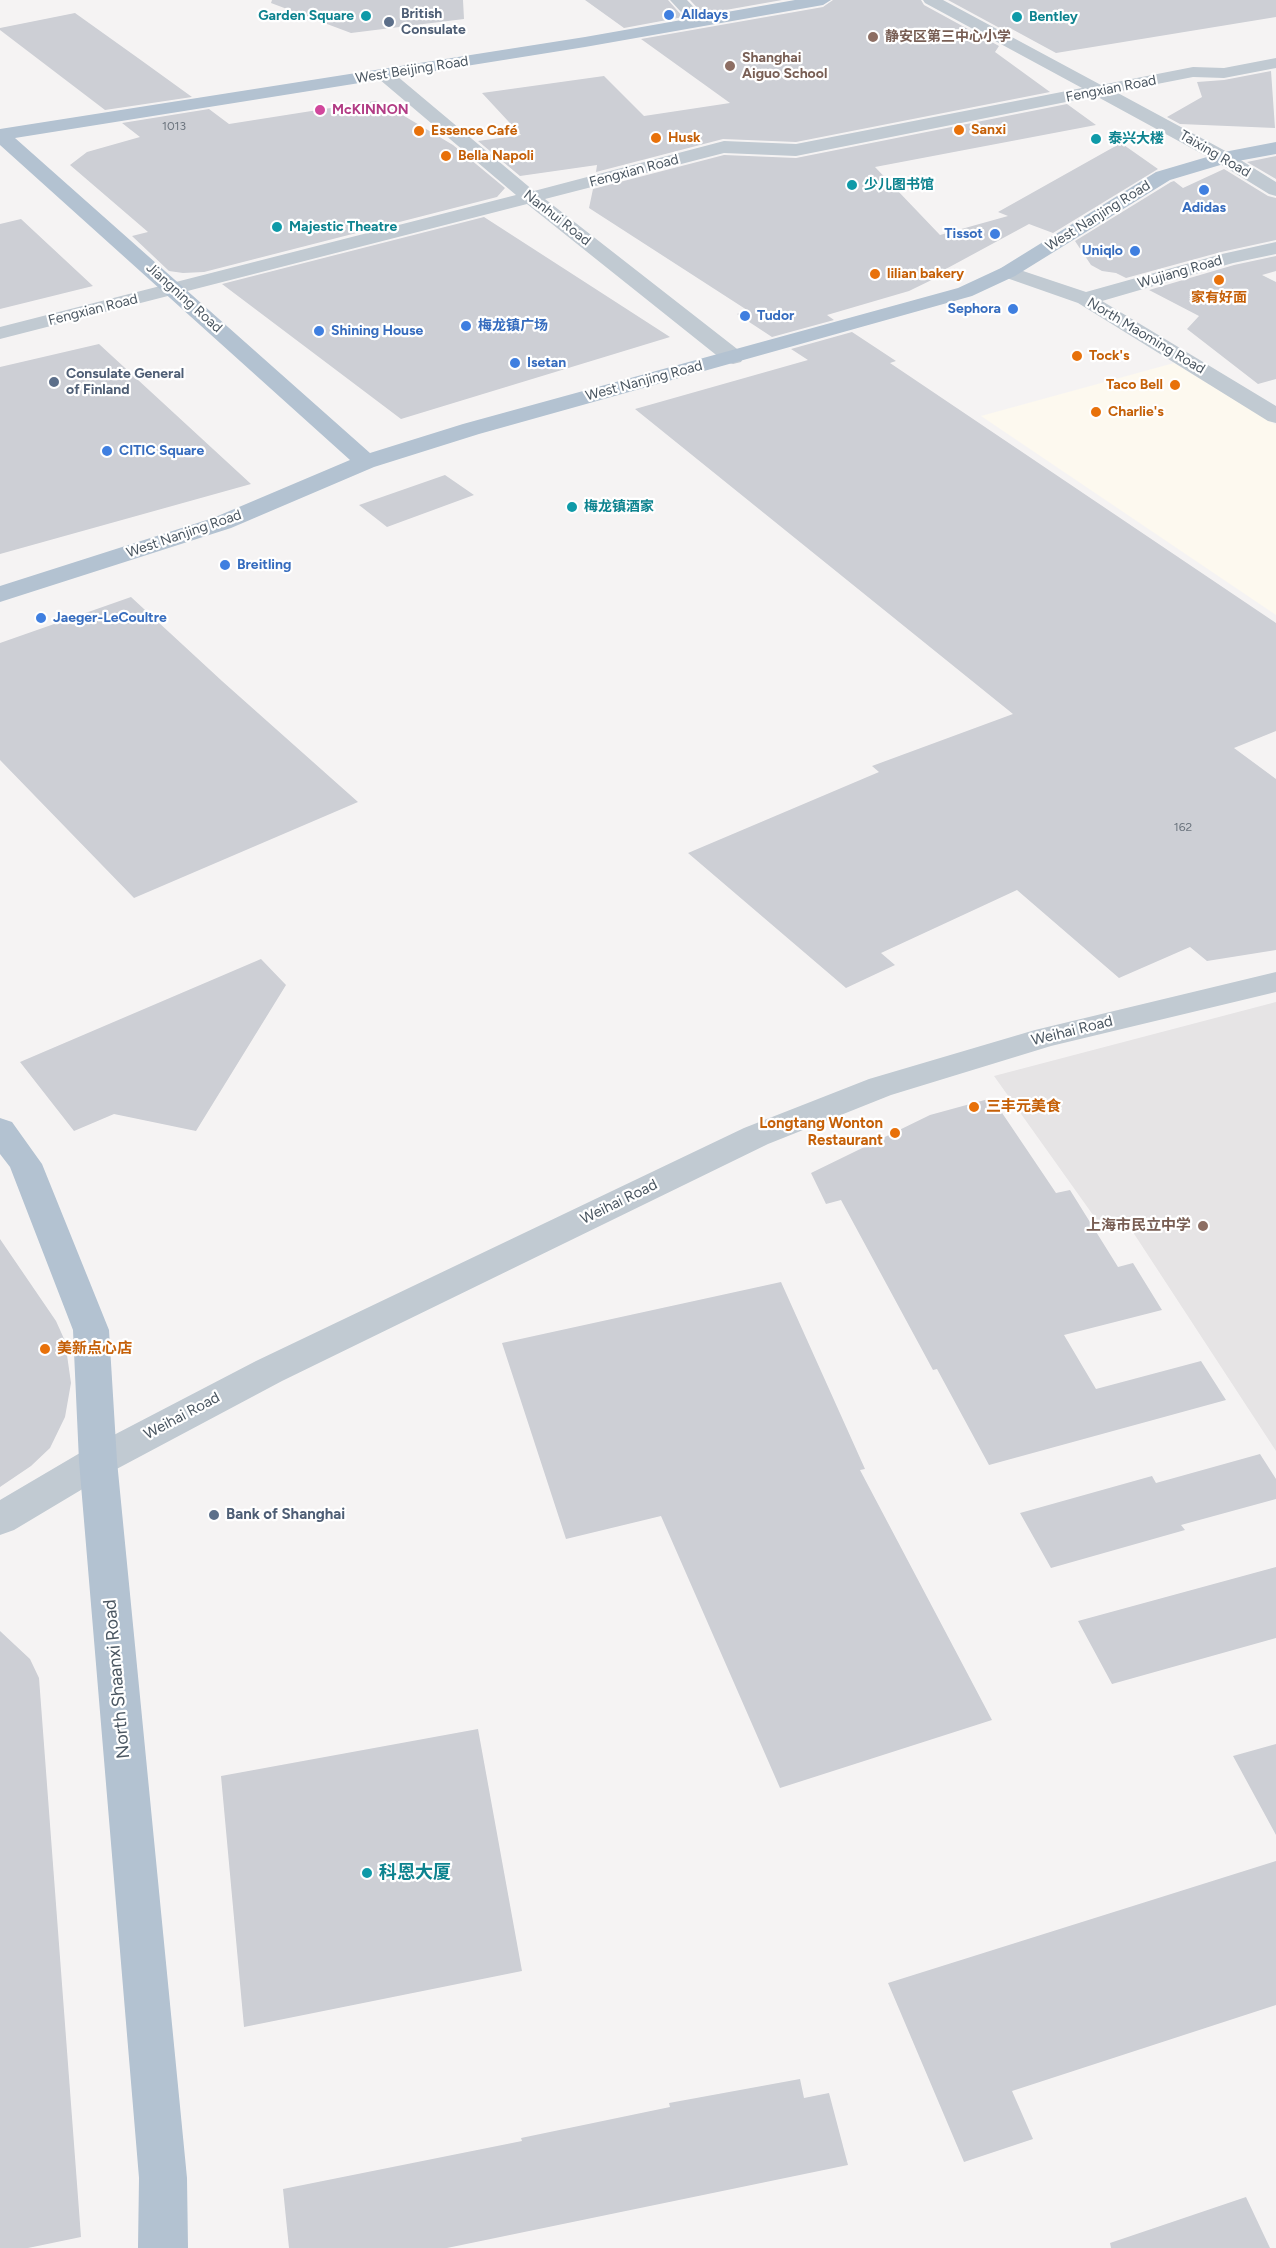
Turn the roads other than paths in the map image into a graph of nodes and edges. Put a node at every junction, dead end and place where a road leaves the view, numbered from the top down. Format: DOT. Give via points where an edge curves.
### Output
graph roads {
  1 [pos="678,0"];
  2 [pos="823,0"];
  3 [pos="932,0"];
  4 [pos="699,21"];
  5 [pos="1276,63"];
  6 [pos="385,75"];
  7 [pos="1101,91"];
  8 [pos="0,135"];
  9 [pos="1276,148"];
  10 [pos="1224,158"];
  11 [pos="1276,190"];
  12 [pos="531,198"];
  13 [pos="1276,248"];
  14 [pos="1008,272"];
  15 [pos="175,290"];
  16 [pos="1084,299"];
  17 [pos="0,333"];
  18 [pos="734,357"];
  19 [pos="1276,388"];
  20 [pos="1248,398"];
  21 [pos="1276,416"];
  22 [pos="366,462"];
  23 [pos="0,594"];
  24 [pos="1276,982"];
  25 [pos="0,1130"];
  26 [pos="98,1461"];
  27 [pos="0,1519"];
  28 [pos="163,2248"];
  1 -- 4 [label="street"];
  2 -- 4 [label="main road, West Beijing Road"];
  3 -- 7 [label="street, Taixing Road"];
  4 -- 6 [label="main road, West Beijing Road"];
  5 -- 7 [label="street, Fengxian Road" via="1224,73 1193,72"];
  6 -- 8 [label="main road, West Beijing Road"];
  6 -- 12 [label="street, Nanhui Road"];
  7 -- 10 [label="street, Taixing Road"];
  7 -- 12 [label="street, Fengxian Road" via="796,150 724,147"];
  8 -- 15 [label="main road, Jiangning Road"];
  9 -- 10 [label="main road, West Nanjing Road"];
  10 -- 11 [label="street, Taixing Road"];
  10 -- 14 [label="main road, West Nanjing Road" via="1163,176"];
  12 -- 15 [label="street, Fengxian Road"];
  12 -- 18 [label="street, Nanhui Road"];
  13 -- 16 [label="street, Wujiang Road"];
  14 -- 16 [label="street, North Maoming Road"];
  14 -- 18 [label="main road, West Nanjing Road" via="965,292"];
  15 -- 17 [label="street, Fengxian Road"];
  15 -- 22 [label="main road, Jiangning Road"];
  16 -- 20 [label="street, North Maoming Road"];
  18 -- 22 [label="main road, West Nanjing Road"];
  19 -- 20 [label="street"];
  20 -- 21 [label="street, North Maoming Road"];
  22 -- 23 [label="main road, West Nanjing Road" via="222,522"];
  24 -- 26 [label="street, Weihai Road" via="1046,1037 880,1087 756,1136 268,1371"];
  25 -- 26 [label="main road, North Shaanxi Road" via="25,1164 91,1330"];
  26 -- 27 [label="street, Weihai Road"];
  26 -- 28 [label="main road, North Shaanxi Road" via="163,2178"];
}
